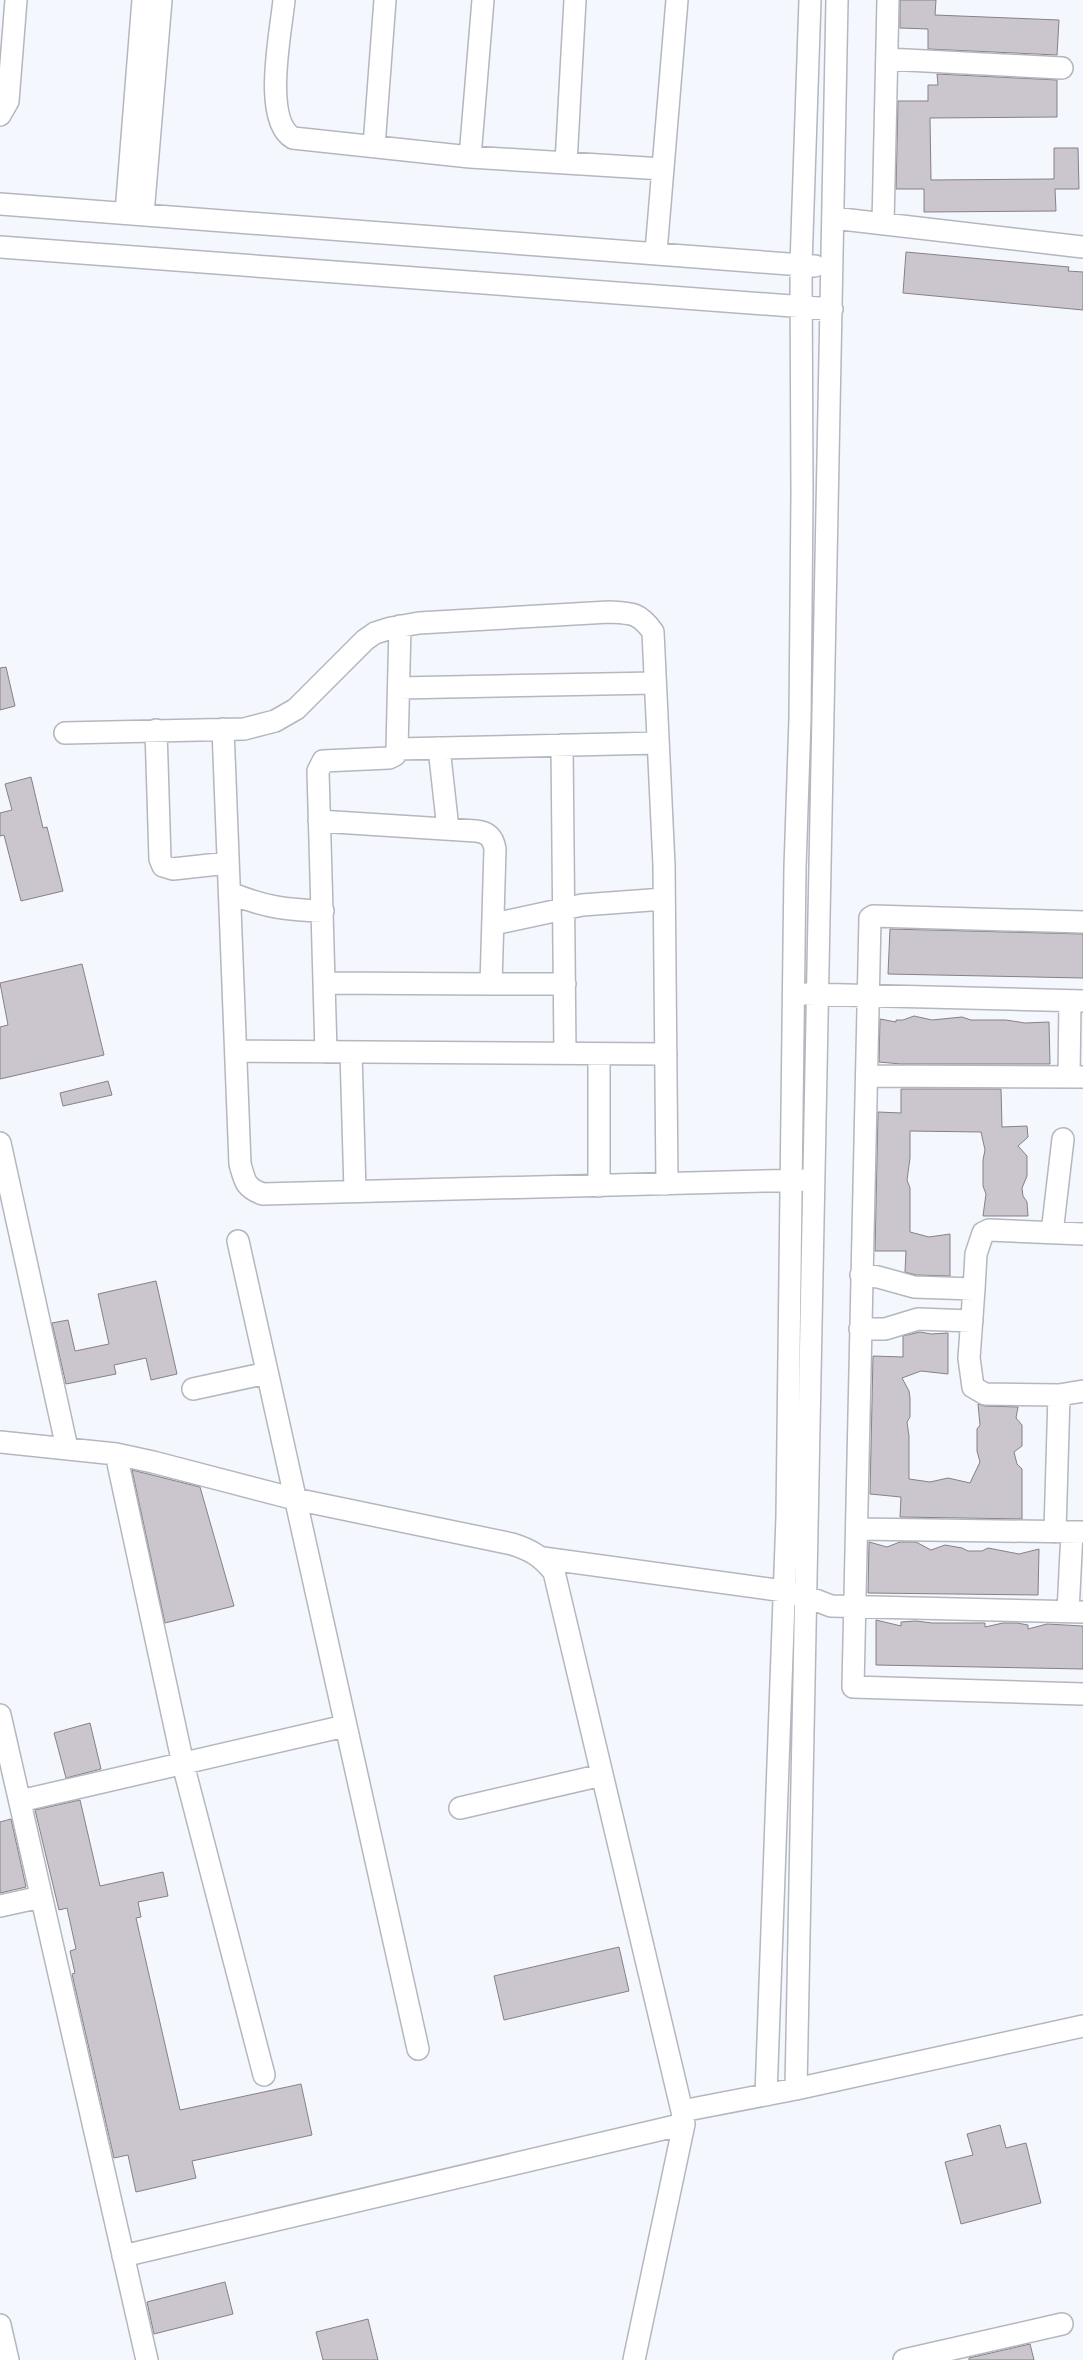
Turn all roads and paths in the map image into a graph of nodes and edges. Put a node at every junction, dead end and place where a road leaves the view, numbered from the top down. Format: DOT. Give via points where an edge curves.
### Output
graph roads {
  1 [pos="16,0"];
  2 [pos="143,0"];
  3 [pos="161,0"];
  4 [pos="284,0"];
  5 [pos="386,0"];
  6 [pos="483,0"];
  7 [pos="576,0"];
  8 [pos="677,0"];
  9 [pos="810,0"];
  10 [pos="837,0"];
  11 [pos="888,0"];
  12 [pos="887,59"];
  13 [pos="1062,68"];
  14 [pos="0,115"];
  15 [pos="374,146"];
  16 [pos="470,157"];
  17 [pos="566,163"];
  18 [pos="663,169"];
  19 [pos="0,204"];
  20 [pos="134,213"];
  21 [pos="833,218"];
  22 [pos="884,224"];
  23 [pos="0,247"];
  24 [pos="1083,247"];
  25 [pos="656,252"];
  26 [pos="801,265"];
  27 [pos="832,267"];
  28 [pos="802,306"];
  29 [pos="832,308"];
  30 [pos="400,626"];
  31 [pos="655,682"];
  32 [pos="399,688"];
  33 [pos="223,729"];
  34 [pos="156,730"];
  35 [pos="64,732"];
  36 [pos="658,743"];
  37 [pos="562,745"];
  38 [pos="439,748"];
  39 [pos="397,749"];
  40 [pos="319,821"];
  41 [pos="448,829"];
  42 [pos="228,863"];
  43 [pos="230,893"];
  44 [pos="664,899"];
  45 [pos="565,909"];
  46 [pos="323,911"];
  47 [pos="1083,922"];
  48 [pos="494,924"];
  49 [pos="326,984"];
  50 [pos="491,984"];
  51 [pos="565,984"];
  52 [pos="818,993"];
  53 [pos="794,994"];
  54 [pos="868,995"];
  55 [pos="1076,1001"];
  56 [pos="236,1051"];
  57 [pos="326,1052"];
  58 [pos="351,1052"];
  59 [pos="565,1053"];
  60 [pos="599,1054"];
  61 [pos="666,1054"];
  62 [pos="867,1076"];
  63 [pos="1076,1076"];
  64 [pos="1063,1140"];
  65 [pos="0,1143"];
  66 [pos="791,1180"];
  67 [pos="815,1180"];
  68 [pos="667,1184"];
  69 [pos="599,1186"];
  70 [pos="355,1191"];
  71 [pos="1052,1233"];
  72 [pos="1083,1234"];
  73 [pos="238,1241"];
  74 [pos="861,1275"];
  75 [pos="974,1289"];
  76 [pos="972,1321"];
  77 [pos="860,1329"];
  78 [pos="267,1373"];
  79 [pos="193,1389"];
  80 [pos="1083,1391"];
  81 [pos="1060,1395"];
  82 [pos="0,1442"];
  83 [pos="67,1448"];
  84 [pos="116,1454"];
  85 [pos="295,1499"];
  86 [pos="857,1529"];
  87 [pos="1070,1532"];
  88 [pos="543,1558"];
  89 [pos="784,1591"];
  90 [pos="805,1596"];
  91 [pos="855,1607"];
  92 [pos="1076,1612"];
  93 [pos="1083,1694"];
  94 [pos="0,1716"];
  95 [pos="345,1726"];
  96 [pos="183,1764"];
  97 [pos="602,1775"];
  98 [pos="20,1801"];
  99 [pos="460,1808"];
  100 [pos="42,1897"];
  101 [pos="0,1906"];
  102 [pos="1083,2026"];
  103 [pos="418,2049"];
  104 [pos="264,2075"];
  105 [pos="796,2090"];
  106 [pos="766,2095"];
  107 [pos="683,2118"];
  108 [pos="123,2256"];
  109 [pos="1062,2324"];
  110 [pos="0,2325"];
  111 [pos="8,2360"];
  112 [pos="147,2360"];
  113 [pos="634,2360"];
  114 [pos="904,2360"];
  1 -- 14 [label="street" via="8,101"];
  2 -- 20 [label="street"];
  3 -- 20 [label="street"];
  4 -- 15 [label="street" via="276,82 276,104 282,127 293,138"];
  5 -- 15 [label="street"];
  6 -- 16 [label="street"];
  7 -- 17 [label="street"];
  8 -- 18 [label="street"];
  9 -- 26 [label="street"];
  10 -- 21 [label="street"];
  11 -- 12 [label="street"];
  12 -- 13 [label="street"];
  12 -- 22 [label="street"];
  15 -- 16 [label="street"];
  16 -- 17 [label="street"];
  17 -- 18 [label="street"];
  18 -- 25 [label="street"];
  19 -- 20 [label="street"];
  20 -- 25 [label="street"];
  21 -- 22 [label="street"];
  21 -- 27 [label="street"];
  22 -- 24 [label="street"];
  23 -- 28 [label="street"];
  25 -- 26 [label="street"];
  26 -- 27 [label="street"];
  26 -- 28 [label="street"];
  27 -- 29 [label="street"];
  28 -- 29 [label="street"];
  28 -- 53 [label="street"];
  29 -- 52 [label="street"];
  30 -- 31 [label="street" via="599,612 634,614 646,621 653,632"];
  30 -- 32 [label="street"];
  30 -- 33 [label="street" via="365,640 296,709 275,721 244,729"];
  31 -- 32 [label="street"];
  31 -- 36 [label="street"];
  32 -- 39 [label="street"];
  33 -- 34 [label="street"];
  33 -- 42 [label="street"];
  34 -- 35 [label="street"];
  34 -- 42 [label="street" via="160,860 163,866 173,869"];
  36 -- 37 [label="street"];
  36 -- 44 [label="street"];
  37 -- 38 [label="street"];
  37 -- 45 [label="street"];
  38 -- 39 [label="street"];
  38 -- 41 [label="street"];
  39 -- 40 [label="street" via="389,758 323,761 318,771"];
  40 -- 41 [label="street"];
  40 -- 46 [label="street"];
  41 -- 48 [label="street" via="482,832 493,840 496,849"];
  42 -- 43 [label="street"];
  43 -- 46 [label="street" via="261,905"];
  43 -- 56 [label="street"];
  44 -- 45 [label="street"];
  44 -- 61 [label="street"];
  45 -- 48 [label="street"];
  45 -- 51 [label="street"];
  46 -- 49 [label="street"];
  47 -- 54 [label="street" via="871,916"];
  48 -- 50 [label="street"];
  49 -- 50 [label="street"];
  49 -- 57 [label="street"];
  50 -- 51 [label="street"];
  51 -- 59 [label="street"];
  52 -- 53 [label="street"];
  52 -- 54 [label="street"];
  52 -- 67 [label="street"];
  53 -- 66 [label="street"];
  54 -- 55 [label="street"];
  54 -- 62 [label="street"];
  55 -- 63 [label="street"];
  56 -- 57 [label="street"];
  56 -- 70 [label="street" via="240,1164 245,1183 263,1194"];
  57 -- 58 [label="street"];
  58 -- 59 [label="street"];
  58 -- 70 [label="street"];
  59 -- 60 [label="street"];
  60 -- 61 [label="street"];
  60 -- 69 [label="street"];
  61 -- 68 [label="street"];
  62 -- 63 [label="street"];
  62 -- 74 [label="street"];
  64 -- 71 [label="street"];
  65 -- 83 [label="street"];
  66 -- 67 [label="street"];
  66 -- 68 [label="street"];
  66 -- 89 [label="street"];
  67 -- 90 [label="street"];
  68 -- 69 [label="street"];
  69 -- 70 [label="street"];
  71 -- 72 [label="street"];
  71 -- 75 [label="street" via="984,1232 976,1254"];
  73 -- 78 [label="street"];
  74 -- 75 [label="street" via="914,1287"];
  74 -- 77 [label="street"];
  75 -- 76 [label="street"];
  76 -- 77 [label="street" via="918,1319 885,1329"];
  76 -- 81 [label="street" via="969,1358 973,1387 979,1392"];
  77 -- 86 [label="street"];
  78 -- 79 [label="street"];
  78 -- 85 [label="street"];
  80 -- 81 [label="street"];
  81 -- 87 [label="street"];
  82 -- 83 [label="street"];
  83 -- 84 [label="street"];
  84 -- 85 [label="street"];
  84 -- 96 [label="street"];
  85 -- 88 [label="street" via="512,1544"];
  85 -- 95 [label="street"];
  86 -- 87 [label="street"];
  86 -- 91 [label="street"];
  87 -- 92 [label="street"];
  88 -- 89 [label="street"];
  88 -- 97 [label="street" via="554,1572"];
  89 -- 90 [label="street"];
  89 -- 106 [label="street"];
  90 -- 91 [label="street" via="830,1606"];
  90 -- 105 [label="street"];
  91 -- 92 [label="street"];
  91 -- 93 [label="street" via="853,1687"];
  94 -- 98 [label="street"];
  95 -- 96 [label="street"];
  95 -- 103 [label="street"];
  96 -- 98 [label="street"];
  96 -- 104 [label="street"];
  97 -- 99 [label="street"];
  97 -- 107 [label="street"];
  98 -- 100 [label="street"];
  100 -- 101 [label="street"];
  100 -- 108 [label="street"];
  102 -- 105 [label="street"];
  105 -- 106 [label="street"];
  106 -- 107 [label="street"];
  107 -- 108 [label="street"];
  107 -- 113 [label="street"];
  108 -- 112 [label="street"];
  109 -- 114 [label="street"];
  110 -- 111 [label="street"];
}
